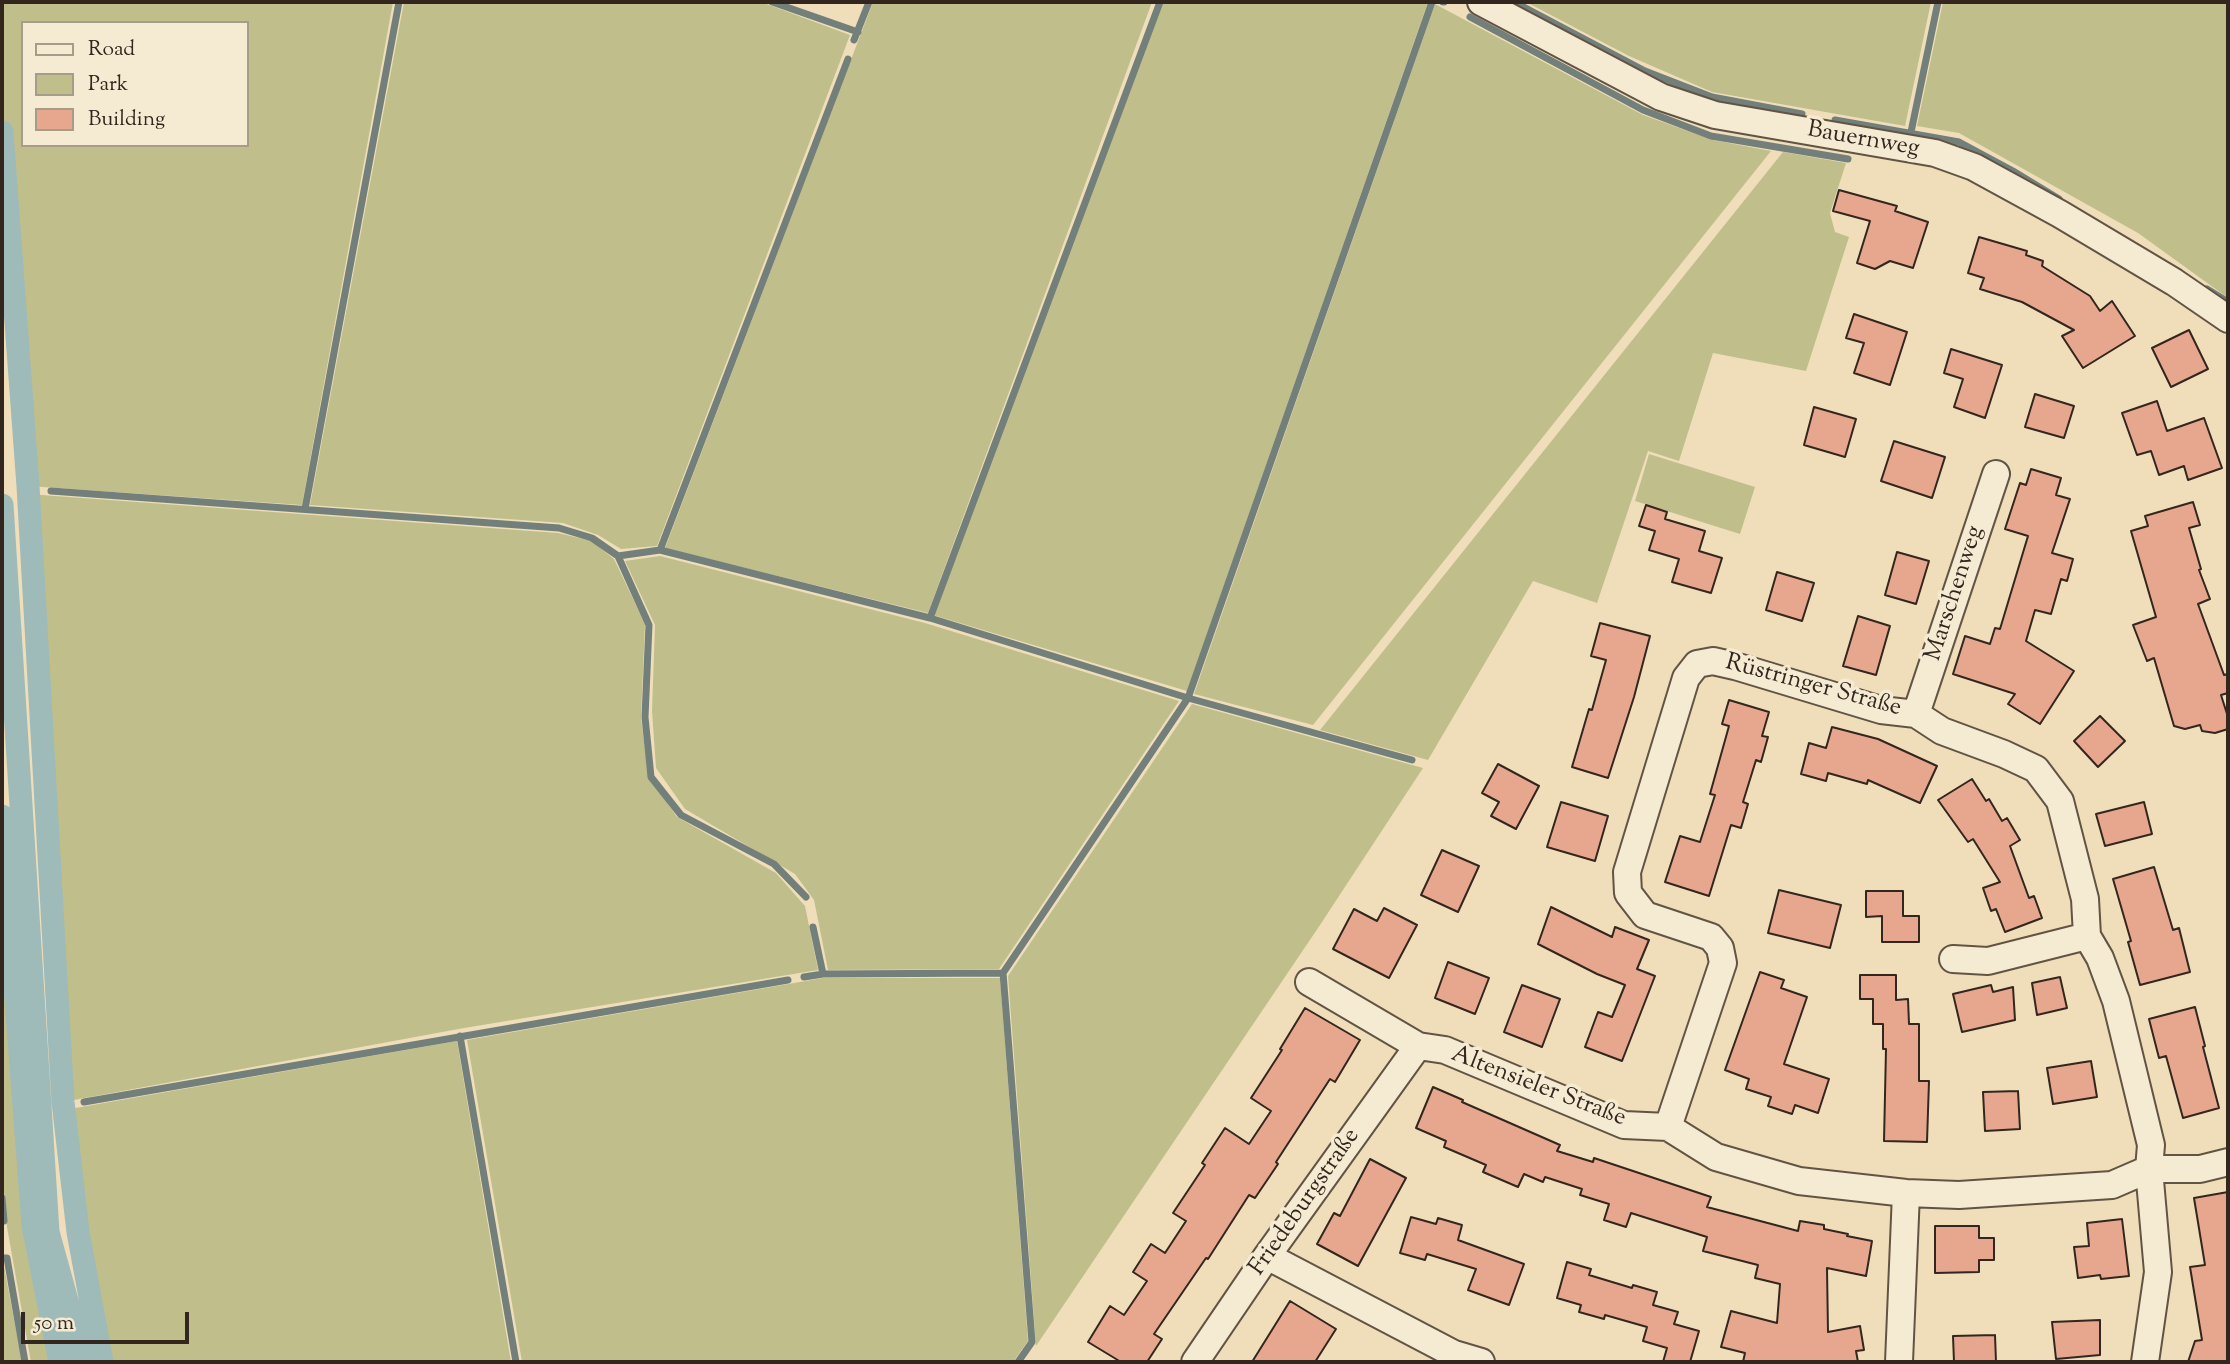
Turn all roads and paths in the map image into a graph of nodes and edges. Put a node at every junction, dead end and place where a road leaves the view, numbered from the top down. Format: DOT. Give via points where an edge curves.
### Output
graph roads {
  1 [pos="1481,2"];
  2 [pos="2228,318"];
  3 [pos="1996,474"];
  4 [pos="1916,714"];
  5 [pos="2087,936"];
  6 [pos="1953,959"];
  7 [pos="1309,982"];
  8 [pos="1418,1046"];
  9 [pos="1668,1127"];
  10 [pos="2228,1162"];
  11 [pos="2149,1169"];
  12 [pos="1906,1193"];
  13 [pos="1267,1256"];
  14 [pos="1452,1358"];
  15 [pos="1195,1362"];
  16 [pos="1481,1362"];
  17 [pos="1899,1362"];
  18 [pos="2145,1362"];
  1 -- 2 [label="street, Bauernweg" via="1661,97 1716,115 1936,153 1974,167 2072,221"];
  3 -- 4 [label="street, Marschenweg"];
  4 -- 5 [label="street, Rüstringer Straße" via="1942,731 2036,769 2060,801 2085,899"];
  4 -- 9 [label="street, Rüstringer Straße" via="1881,710 1713,661 1697,664 1686,678 1627,872 1628,893 1644,915 1711,937 1720,948 1723,963"];
  5 -- 6 [label="street" via="1988,961"];
  5 -- 11 [label="street, Rüstringer Straße" via="2116,1001 2151,1145"];
  7 -- 8 [label="street, Altensieler Straße"];
  8 -- 9 [label="street, Altensieler Straße" via="1445,1050 1624,1125"];
  8 -- 13 [label="street, Friedeburgstraße"];
  9 -- 12 [label="street, Altensieler Straße" via="1716,1157 1799,1181"];
  10 -- 11 [label="street, Altensieler Straße" via="2200,1169"];
  11 -- 12 [label="street, Altensieler Straße" via="2112,1185 1959,1195"];
  11 -- 18 [label="street, Rüstringer Straße" via="2158,1272"];
  12 -- 17 [label="street"];
  13 -- 14 [label="street"];
  13 -- 15 [label="street, Friedeburgstraße"];
  14 -- 16 [label="street"];
}
